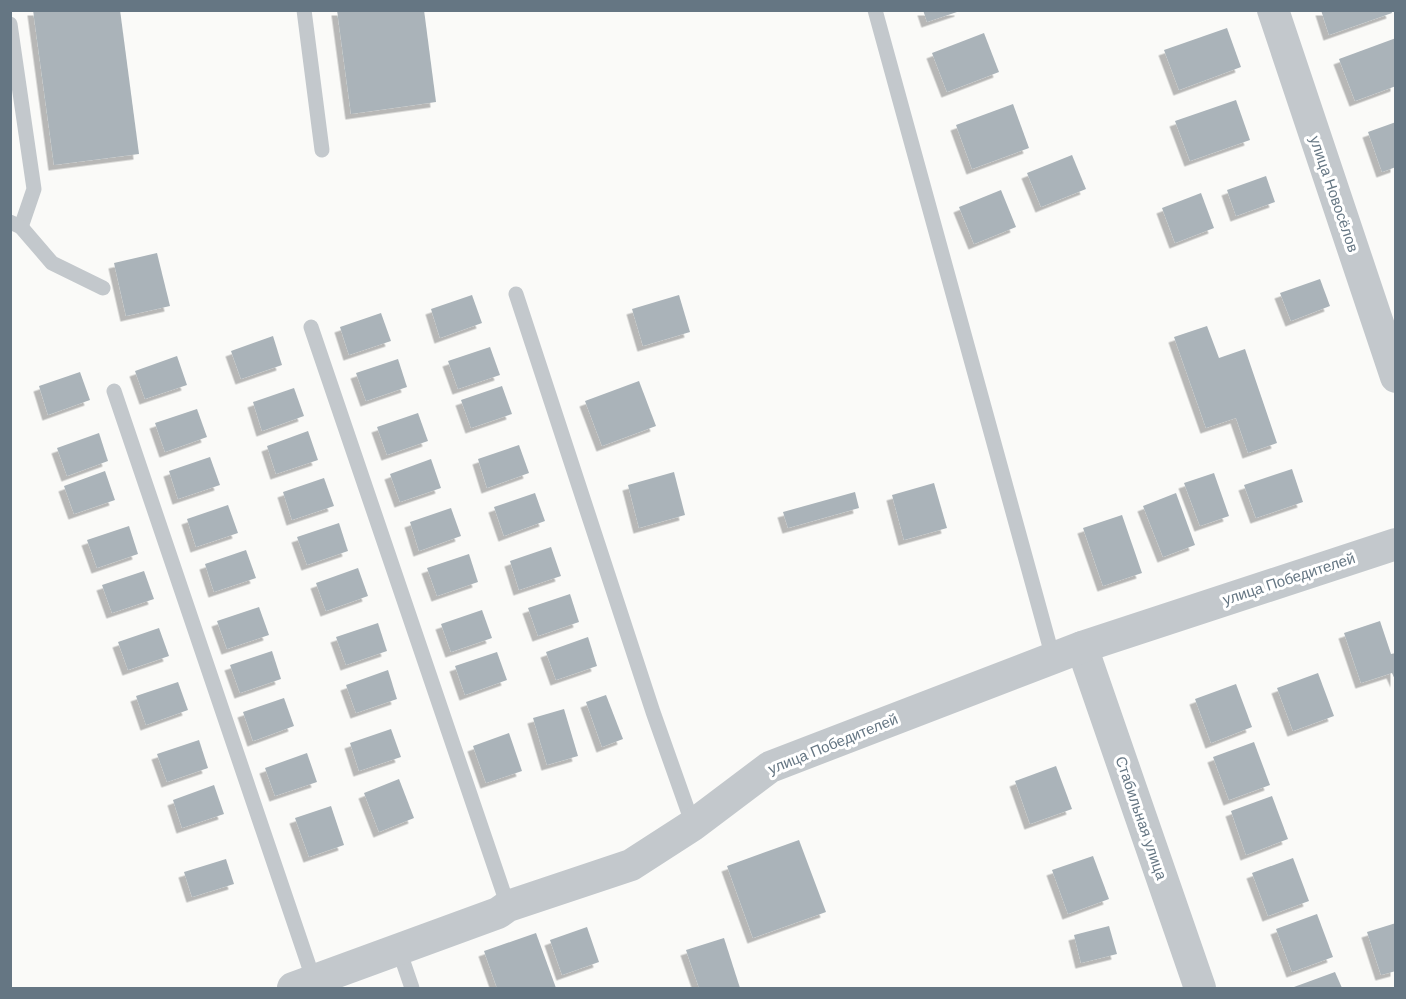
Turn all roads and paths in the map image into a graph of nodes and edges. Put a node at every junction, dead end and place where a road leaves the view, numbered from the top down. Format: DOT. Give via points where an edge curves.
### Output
graph roads {
  1 [pos="304,10"];
  2 [pos="874,10"];
  3 [pos="1273,10"];
  4 [pos="10,24"];
  5 [pos="322,150"];
  6 [pos="16,225"];
  7 [pos="103,288"];
  8 [pos="516,294"];
  9 [pos="311,327"];
  10 [pos="1395,376"];
  11 [pos="114,391"];
  12 [pos="1395,544"];
  13 [pos="1082,647"];
  14 [pos="1053,658"];
  15 [pos="693,825"];
  16 [pos="508,906"];
  17 [pos="399,950"];
  18 [pos="303,985"];
  19 [pos="412,988"];
  20 [pos="1200,988"];
  1 -- 5 [label="lane"];
  2 -- 14 [label="lane"];
  3 -- 10 [label="street, улица Новосёлов"];
  4 -- 6 [label="lane" via="34,189"];
  6 -- 7 [label="lane" via="52,263"];
  8 -- 15 [label="lane"];
  9 -- 16 [label="lane"];
  11 -- 18 [label="lane"];
  12 -- 13 [label="street, улица Победителей"];
  13 -- 14 [label="street, улица Победителей"];
  13 -- 20 [label="street, Стабильная улица"];
  14 -- 15 [label="street, улица Победителей" via="770,767"];
  15 -- 16 [label="street, улица Победителей" via="631,865"];
  16 -- 17 [label="street, улица Победителей"];
  17 -- 18 [label="street, улица Победителей"];
  17 -- 19 [label="lane"];
}
